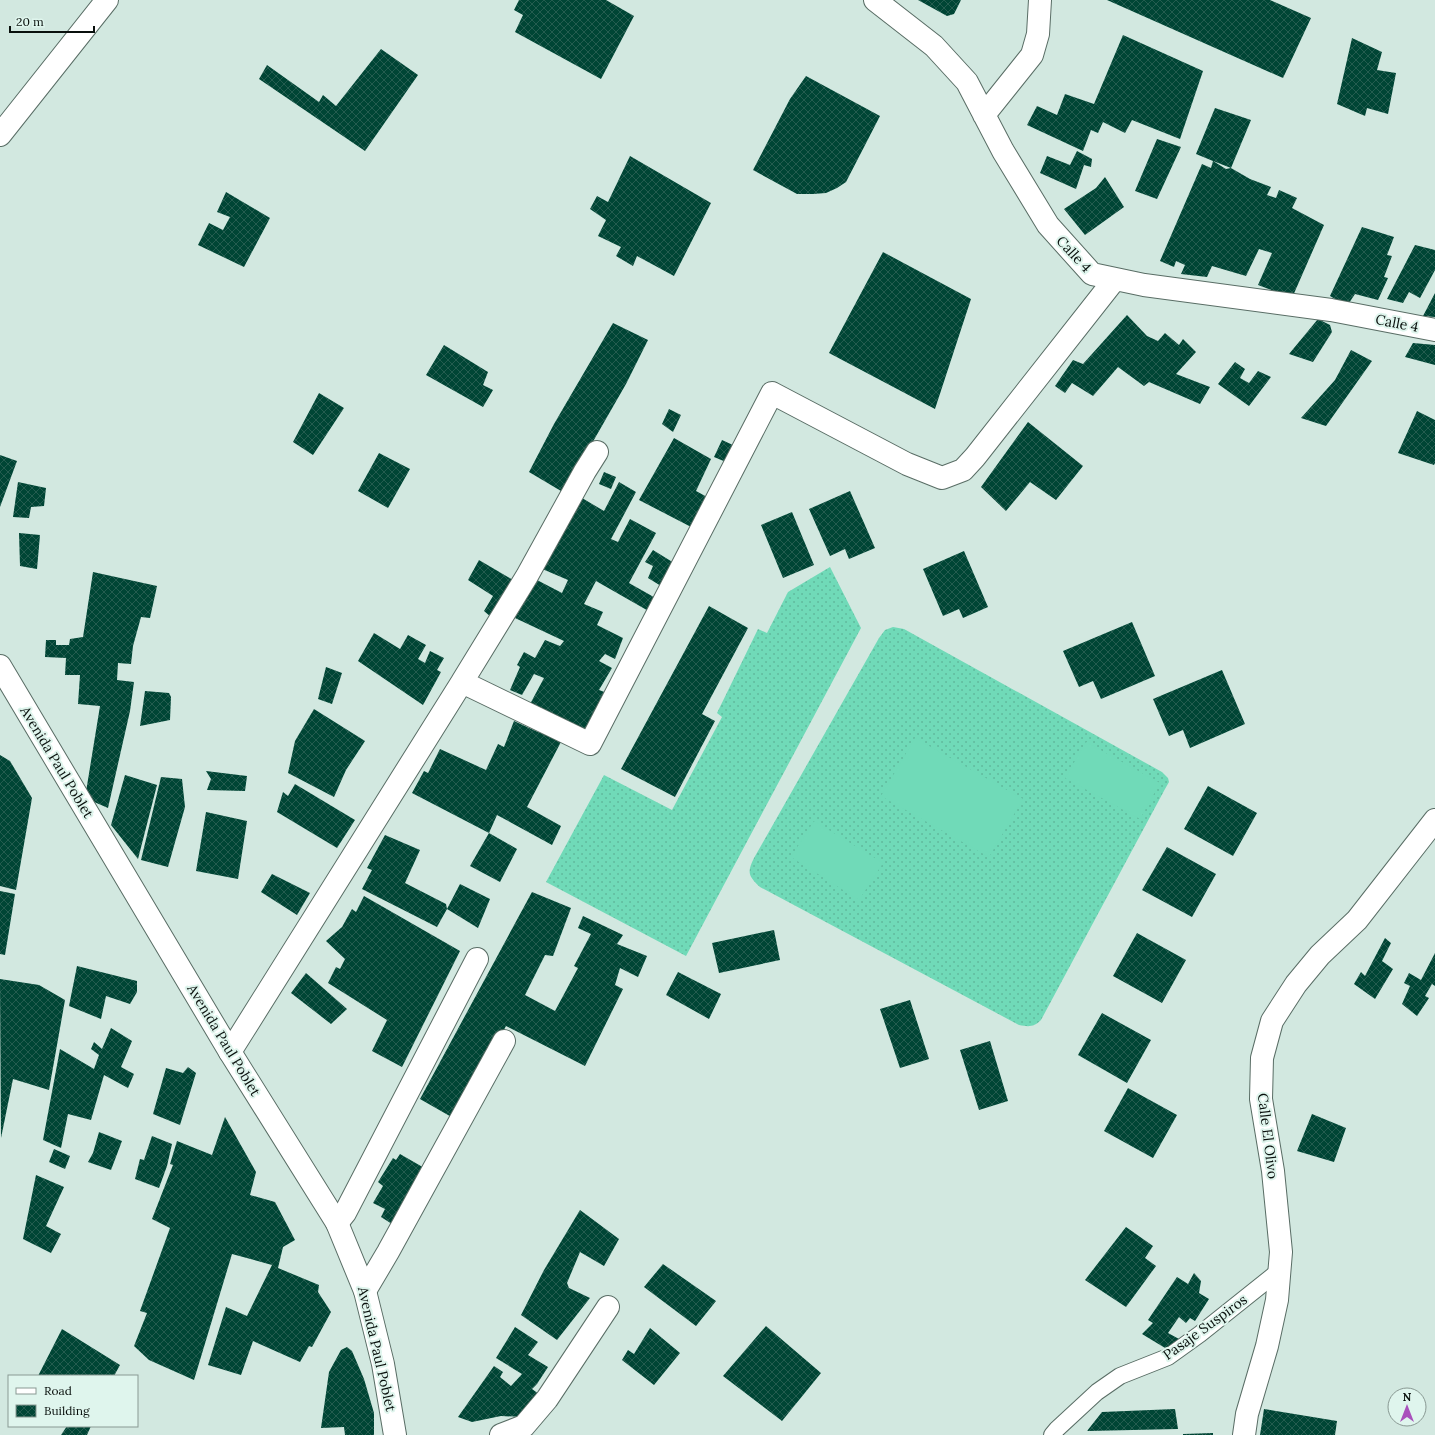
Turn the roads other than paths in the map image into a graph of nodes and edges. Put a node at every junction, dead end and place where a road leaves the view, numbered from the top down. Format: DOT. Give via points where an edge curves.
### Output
graph roads {
  1 [pos="107,0"];
  2 [pos="876,0"];
  3 [pos="1040,0"];
  4 [pos="984,115"];
  5 [pos="0,135"];
  6 [pos="1115,279"];
  7 [pos="1435,330"];
  8 [pos="597,452"];
  9 [pos="0,666"];
  10 [pos="462,682"];
  11 [pos="1435,820"];
  12 [pos="477,959"];
  13 [pos="504,1041"];
  14 [pos="230,1052"];
  15 [pos="337,1223"];
  16 [pos="1279,1271"];
  17 [pos="365,1291"];
  18 [pos="608,1307"];
  19 [pos="395,1435"];
  20 [pos="501,1435"];
  21 [pos="1052,1435"];
  22 [pos="1244,1435"];
  1 -- 5 [label="street"];
  2 -- 4 [label="street, Calle 4" via="934,46 967,82"];
  3 -- 4 [label="street" via="1038,34 1032,55"];
  4 -- 6 [label="street, Calle 4" via="1048,225 1092,274"];
  6 -- 7 [label="street, Calle 4" via="1331,310"];
  6 -- 10 [label="street" via="971,461 963,470 942,478 907,464 772,392 590,744"];
  8 -- 10 [label="street"];
  9 -- 14 [label="street, Avenida Paul Poblet"];
  10 -- 14 [label="street"];
  11 -- 16 [label="street, Calle El Olivo" via="1357,920 1320,955 1296,984 1272,1021 1262,1058 1261,1099 1273,1171 1281,1252"];
  12 -- 15 [label="street" via="345,1213"];
  13 -- 17 [label="street"];
  14 -- 15 [label="street, Avenida Paul Poblet"];
  15 -- 17 [label="street, Avenida Paul Poblet"];
  16 -- 21 [label="lane, Pasaje Suspiros" via="1168,1357 1120,1376 1097,1392"];
  16 -- 22 [label="street, Calle El Olivo" via="1277,1300 1267,1346 1247,1414"];
  17 -- 19 [label="street, Avenida Paul Poblet" via="383,1364"];
  18 -- 20 [label="street" via="547,1400 524,1426"];
}
